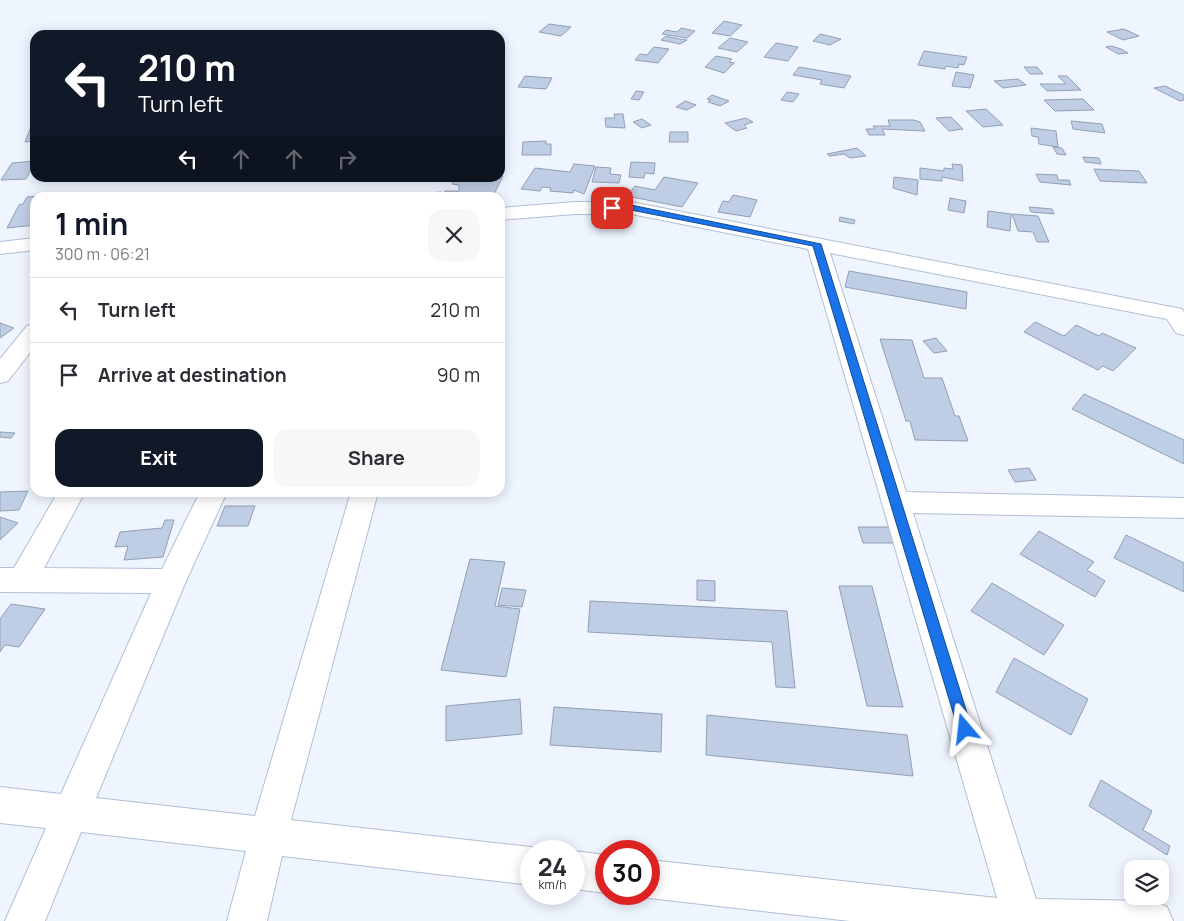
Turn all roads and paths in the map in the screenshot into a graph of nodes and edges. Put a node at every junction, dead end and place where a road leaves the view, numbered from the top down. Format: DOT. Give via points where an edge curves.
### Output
graph roads {
  1 [pos="505,214"];
  2 [pos="817,244"];
  3 [pos="30,245"];
  4 [pos="0,248"];
  5 [pos="1181,319"];
  6 [pos="30,337"];
  7 [pos="0,376"];
  8 [pos="69,497"];
  9 [pos="212,497"];
  10 [pos="364,497"];
  11 [pos="896,502"];
  12 [pos="1184,508"];
  13 [pos="11,580"];
  14 [pos="171,581"];
  15 [pos="0,805"];
  16 [pos="70,812"];
  17 [pos="268,836"];
  18 [pos="520,865"];
  19 [pos="660,880"];
  20 [pos="1005,919"];
  21 [pos="25,921"];
  22 [pos="247,921"];
  23 [pos="1153,921"];
  1 -- 2 [label="street" via="631,208"];
  2 -- 5 [label="street"];
  2 -- 11 [label="street"];
  3 -- 4 [label="street"];
  6 -- 7 [label="street"];
  8 -- 13 [label="street"];
  9 -- 14 [label="street"];
  10 -- 17 [label="street"];
  11 -- 12 [label="street"];
  11 -- 20 [label="street"];
  13 -- 14 [label="street"];
  14 -- 16 [label="street"];
  15 -- 16 [label="street"];
  16 -- 17 [label="street"];
  16 -- 21 [label="street"];
  17 -- 18 [label="street"];
  17 -- 22 [label="street"];
  19 -- 20 [label="street"];
  20 -- 23 [label="street"];
}
